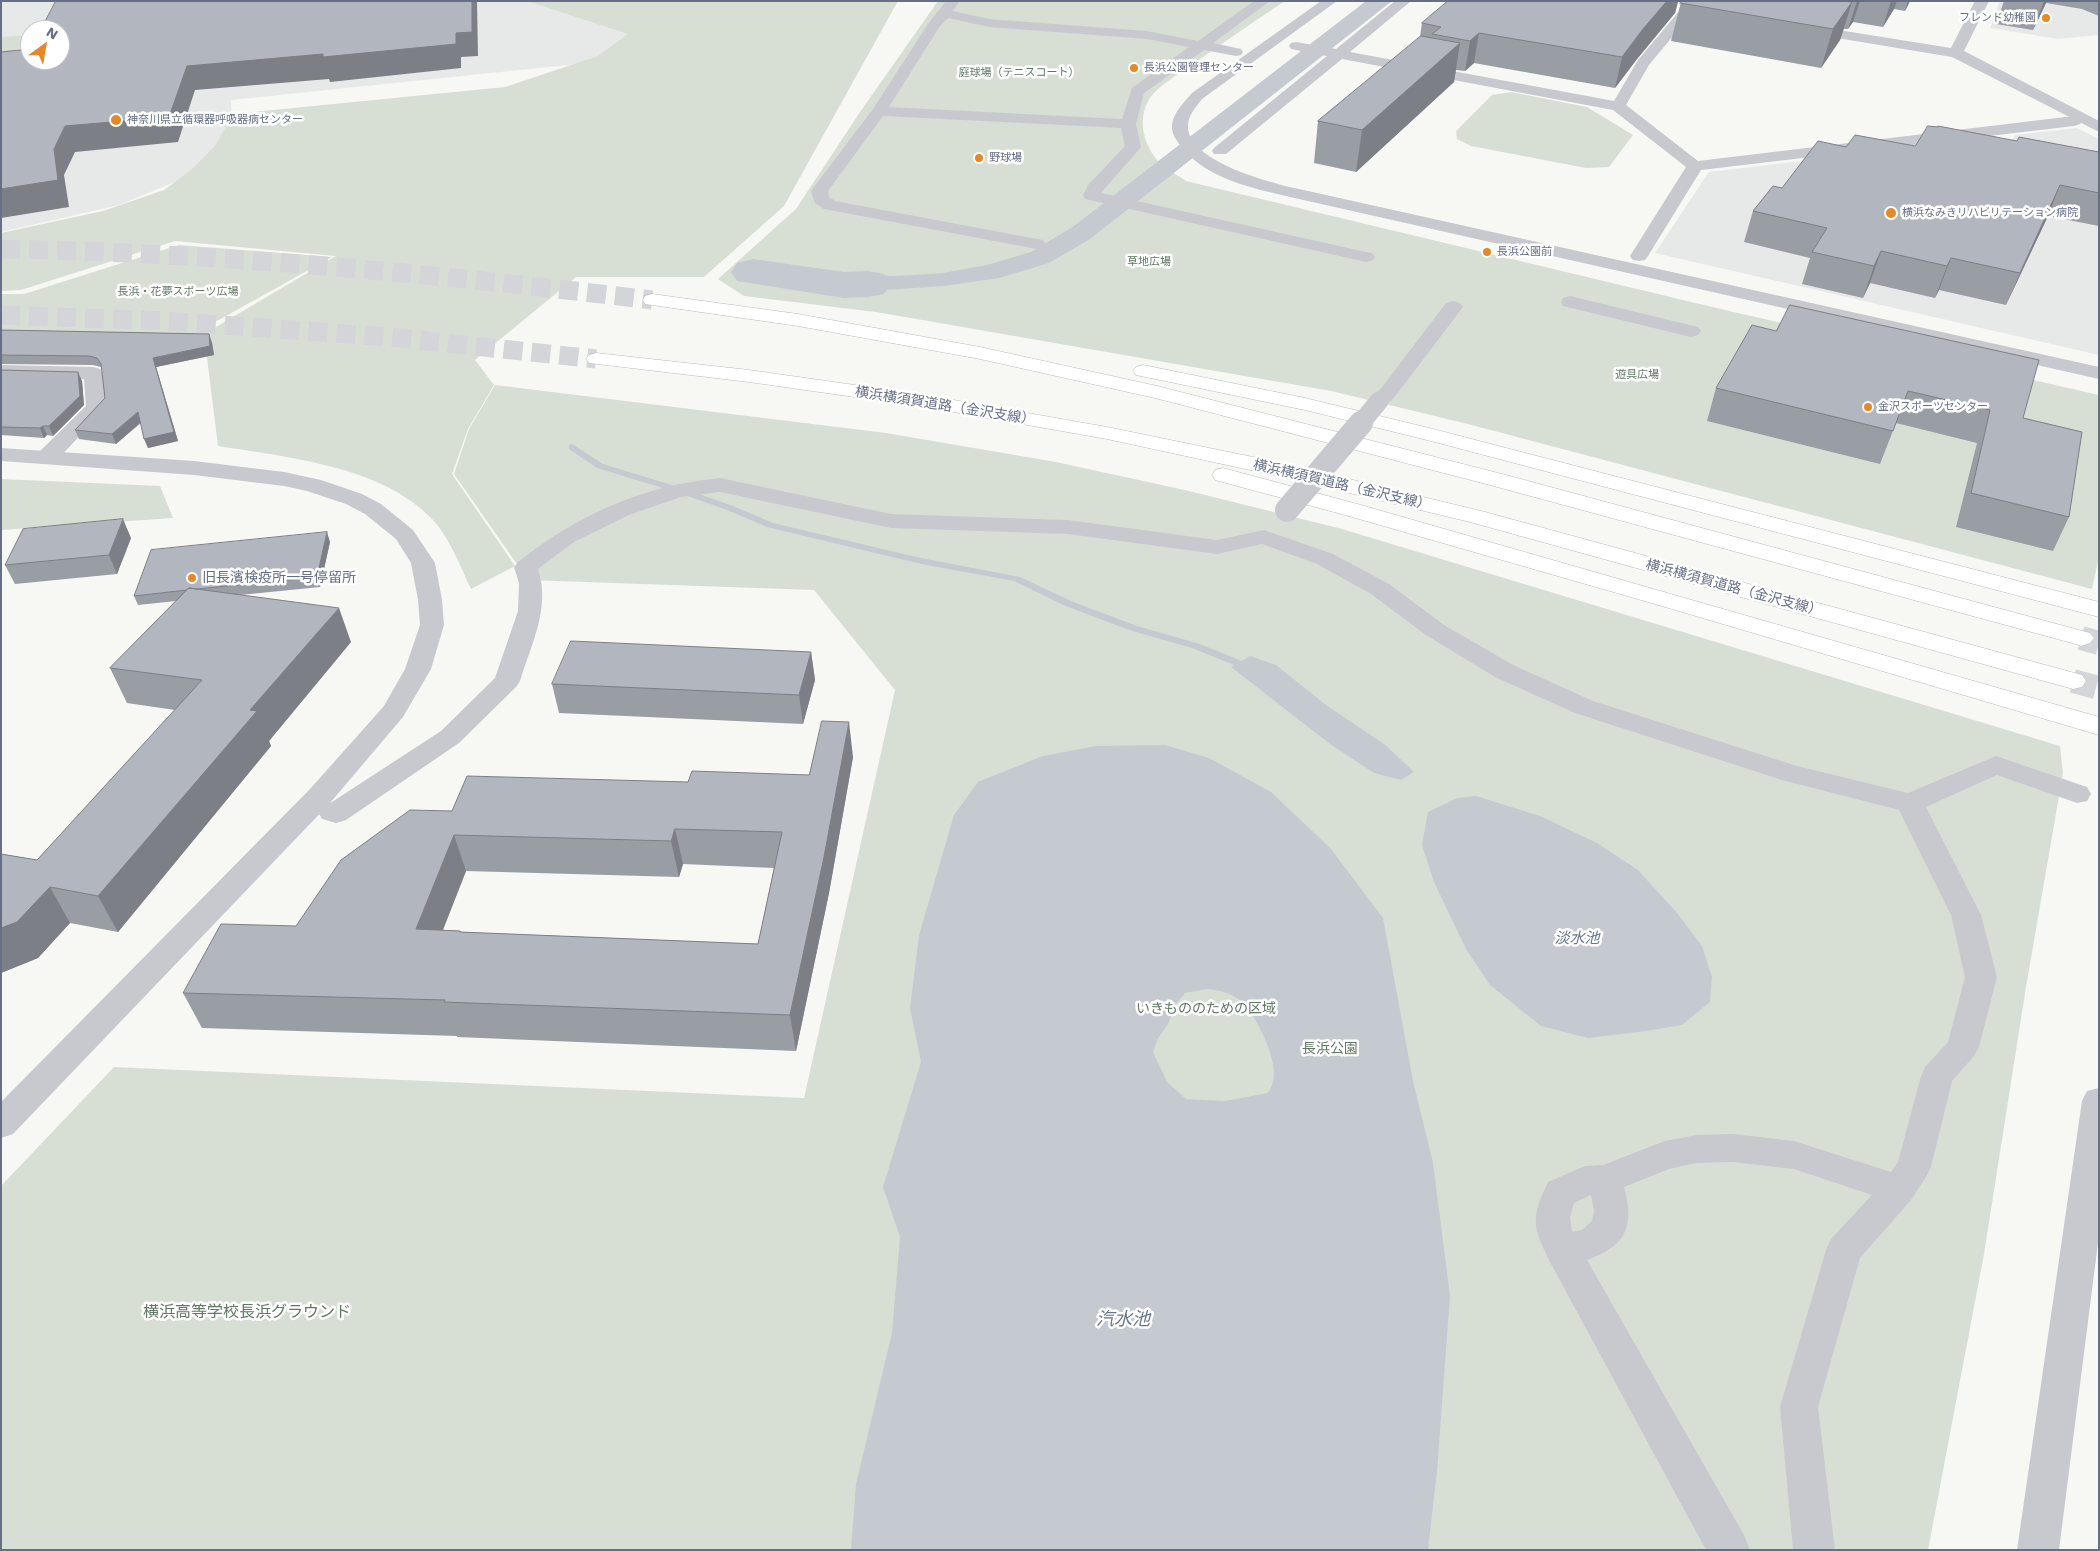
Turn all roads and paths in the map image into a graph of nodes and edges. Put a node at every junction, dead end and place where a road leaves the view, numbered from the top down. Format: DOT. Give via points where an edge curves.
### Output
graph roads {
  1 [pos="1263,1"];
  2 [pos="1330,1"];
  3 [pos="1404,1"];
  4 [pos="1982,1"];
  5 [pos="949,7"];
  6 [pos="1686,10"];
  7 [pos="1794,27"];
  8 [pos="1200,44"];
  9 [pos="1296,46"];
  10 [pos="1236,52"];
  11 [pos="1956,53"];
  12 [pos="1335,54"];
  13 [pos="1618,106"];
  14 [pos="879,112"];
  15 [pos="2074,121"];
  16 [pos="1128,124"];
  17 [pos="2099,127"];
  18 [pos="1220,151"];
  19 [pos="1695,166"];
  20 [pos="1037,244"];
  21 [pos="1639,256"];
  22 [pos="1366,257"];
  23 [pos="652,300"];
  24 [pos="1570,302"];
  25 [pos="1453,307"];
  26 [pos="798,320"];
  27 [pos="1691,331"];
  28 [pos="596,359"];
  29 [pos="1,371"];
  30 [pos="2099,373"];
  31 [pos="749,376"];
  32 [pos="1,454"];
  33 [pos="46,457"];
  34 [pos="1264,537"];
  35 [pos="2099,610"];
  36 [pos="2081,638"];
  37 [pos="2073,681"];
  38 [pos="2099,726"];
  39 [pos="2077,794"];
  40 [pos="1910,803"];
  41 [pos="332,812"];
  42 [pos="2098,1118"];
  43 [pos="1,1124"];
  44 [pos="1604,1180"];
  45 [pos="1899,1189"];
  46 [pos="1563,1251"];
  47 [pos="1729,1550"];
  48 [pos="1814,1550"];
  49 [pos="2038,1550"];
  1 -- 8 [label="street"];
  2 -- 30 [label="street" via="1197,96 1186,110 1180,125 1182,137 1205,162 1245,181"];
  3 -- 12 [label="street"];
  4 -- 11 [label="street"];
  5 -- 8 [label="street" via="989,22 1148,35"];
  5 -- 14 [label="street"];
  6 -- 13 [label="street" via="1644,63"];
  7 -- 11 [label="street"];
  8 -- 10 [label="street"];
  8 -- 16 [label="street" via="1138,91"];
  9 -- 12 [label="street"];
  11 -- 17 [label="street"];
  12 -- 13 [label="street"];
  12 -- 18 [label="street"];
  13 -- 19 [label="street"];
  14 -- 16 [label="street"];
  14 -- 20 [label="street" via="819,192 821,198 830,205"];
  15 -- 19 [label="street"];
  16 -- 22 [label="street" via="1133,147 1091,195"];
  19 -- 21 [label="street"];
  23 -- 26 [label="highway"];
  24 -- 27 [label="street"];
  25 -- 34 [label="street, bridge" via="1390,390"];
  26 -- 35 [label="highway" via="1058,356 1305,404"];
  26 -- 36 [label="highway" via="980,353 1185,399"];
  28 -- 31 [label="highway, 横浜横須賀道路（金沢支線）"];
  29 -- 33 [label="street" via="93,373 97,406"];
  31 -- 37 [label="highway, 横浜横須賀道路（金沢支線）" via="925,401 1107,433 1287,471 1476,517"];
  31 -- 38 [label="highway" via="983,421 1238,479 1655,596"];
  32 -- 33 [label="street"];
  33 -- 43 [label="street" via="194,468 284,479 313,485 354,500 373,509 405,535 424,563 432,625 418,669 394,711 364,746 320,796"];
  34 -- 40 [label="street" via="1332,564 1380,589 1435,630 1504,670 1584,707 1792,774"];
  34 -- 41 [label="street" via="1217,547 1068,528 891,521 720,485 662,495 620,510 564,538 526,567 531,583 530,611 507,681 450,737 336,813"];
  39 -- 40 [label="street" via="1996,765"];
  40 -- 45 [label="street" via="1966,915 1981,977 1963,1047 1937,1076 1914,1167"];
  42 -- 49 [label="street"];
  44 -- 45 [label="street" via="1665,1155 1696,1149 1732,1148 1794,1155"];
  44 -- 46 [label="street" via="1612,1206 1611,1222 1598,1239"];
  44 -- 46 [label="street" via="1585,1181 1560,1193 1552,1213 1553,1232"];
  45 -- 48 [label="street" via="1844,1250 1799,1407"];
  46 -- 47 [label="street"];
}
